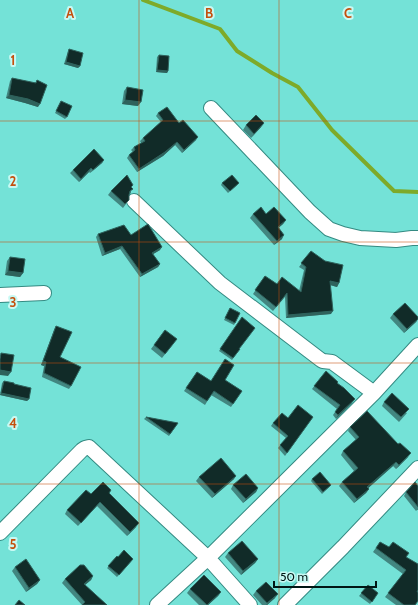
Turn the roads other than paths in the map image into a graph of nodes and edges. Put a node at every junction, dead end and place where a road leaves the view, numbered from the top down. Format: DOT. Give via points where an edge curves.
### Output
graph roads {
  1 [pos="212,108"];
  2 [pos="134,201"];
  3 [pos="418,238"];
  4 [pos="44,293"];
  5 [pos="0,295"];
  6 [pos="418,344"];
  7 [pos="374,393"];
  8 [pos="418,468"];
  9 [pos="0,533"];
  10 [pos="208,558"];
  11 [pos="157,605"];
  12 [pos="250,605"];
  13 [pos="285,605"];
  1 -- 3 [label="street" via="329,229 360,238"];
  2 -- 7 [label="street" via="220,283 321,360 332,362"];
  4 -- 5 [label="street"];
  6 -- 7 [label="street"];
  7 -- 10 [label="street"];
  8 -- 13 [label="street"];
  9 -- 10 [label="street" via="82,450 89,447"];
  10 -- 11 [label="street"];
  10 -- 12 [label="street"];
}
